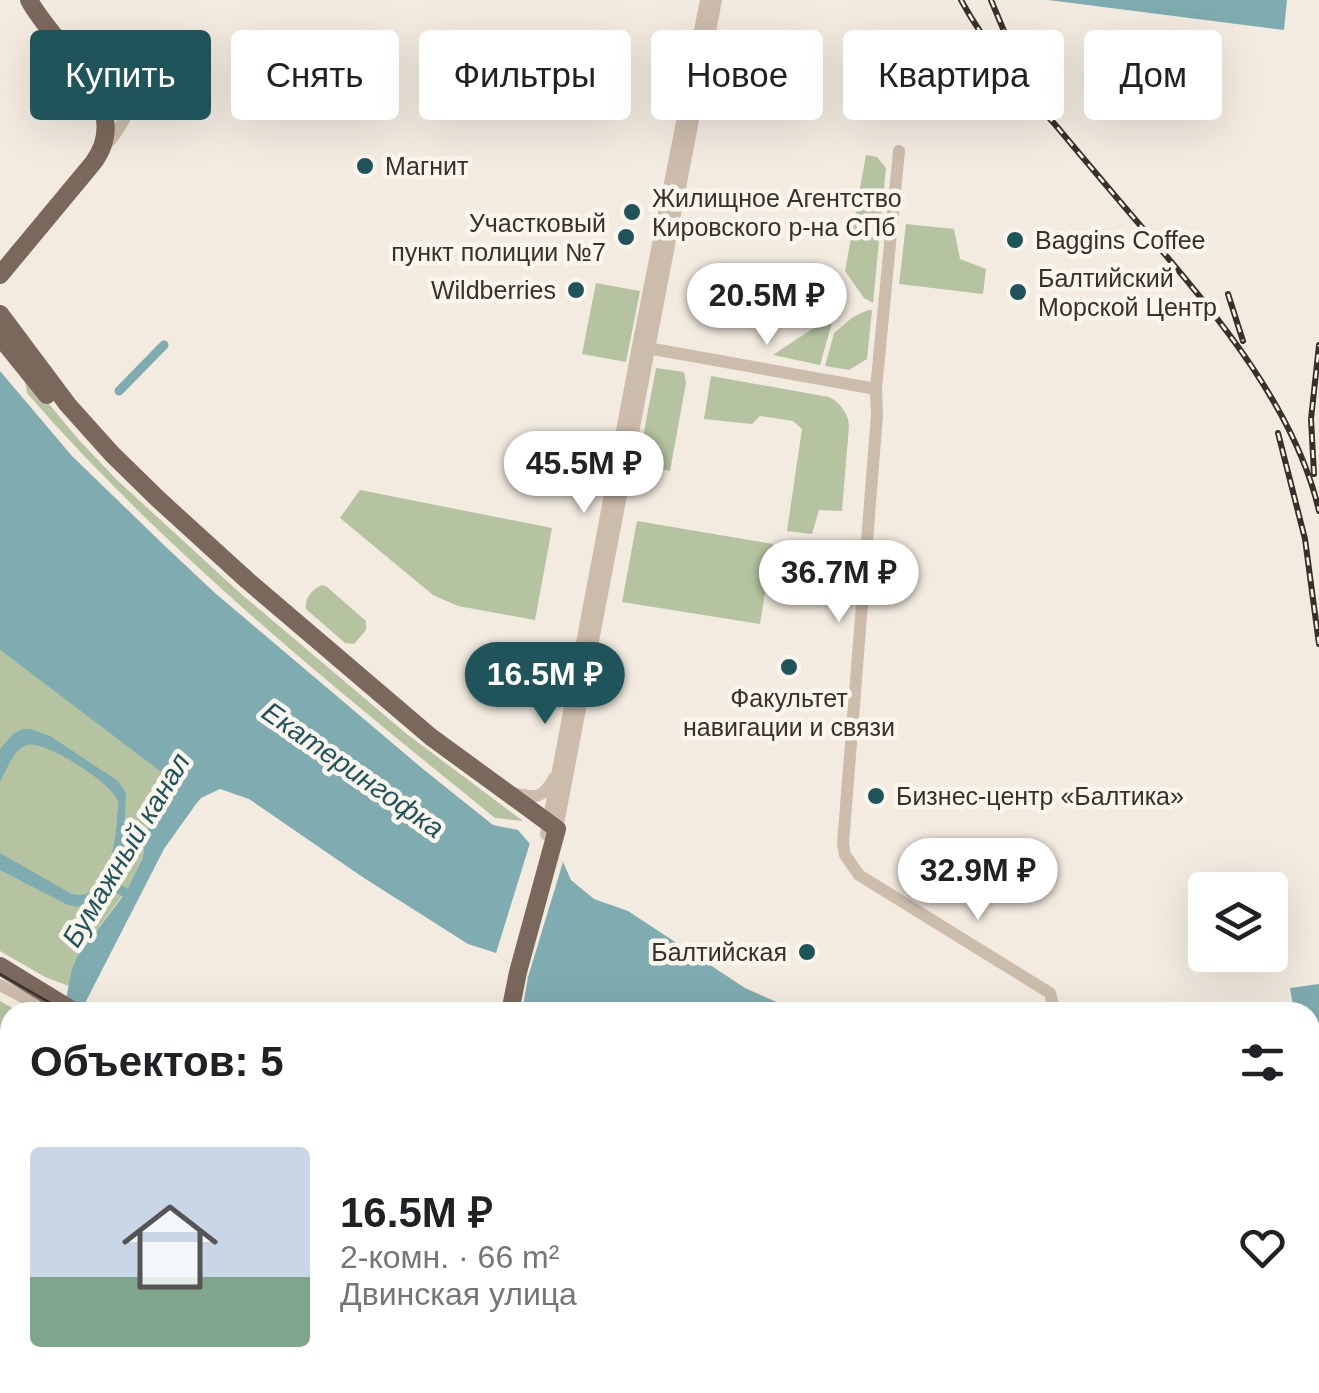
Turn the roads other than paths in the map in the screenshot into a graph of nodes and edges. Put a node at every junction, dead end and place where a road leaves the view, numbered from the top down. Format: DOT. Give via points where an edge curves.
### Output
graph roads {
  1 [pos="29,0"];
  2 [pos="706,0"];
  3 [pos="716,0"];
  4 [pos="47,30"];
  5 [pos="104,120"];
  6 [pos="123,120"];
  7 [pos="102,149"];
  8 [pos="899,152"];
  9 [pos="0,275"];
  10 [pos="0,314"];
  11 [pos="0,337"];
  12 [pos="643,347"];
  13 [pos="876,389"];
  14 [pos="560,767"];
  15 [pos="506,792"];
  16 [pos="549,838"];
  17 [pos="0,966"];
  18 [pos="514,968"];
  19 [pos="0,985"];
  20 [pos="43,1002"];
  21 [pos="51,1002"];
  22 [pos="503,1002"];
  23 [pos="511,1002"];
  24 [pos="1053,1002"];
  1 -- 4 [label="main road"];
  2 -- 12 [label="street"];
  3 -- 12 [label="street"];
  5 -- 7 [label="main road"];
  6 -- 7 [label="street"];
  7 -- 9 [label="main road"];
  8 -- 13 [label="street"];
  10 -- 15 [label="main road" via="68,405 146,488 375,689"];
  11 -- 16 [label="main road" via="104,459 242,588"];
  12 -- 13 [label="street"];
  12 -- 14 [label="street"];
  12 -- 16 [label="street"];
  13 -- 24 [label="street" via="846,856 868,881 1050,994"];
  14 -- 15 [label="street" via="540,796"];
  14 -- 16 [label="street"];
  15 -- 16 [label="main road"];
  16 -- 18 [label="main road"];
  17 -- 21 [label="main road"];
  18 -- 22 [label="main road"];
  18 -- 23 [label="main road"];
  19 -- 20 [label="street"];
}
